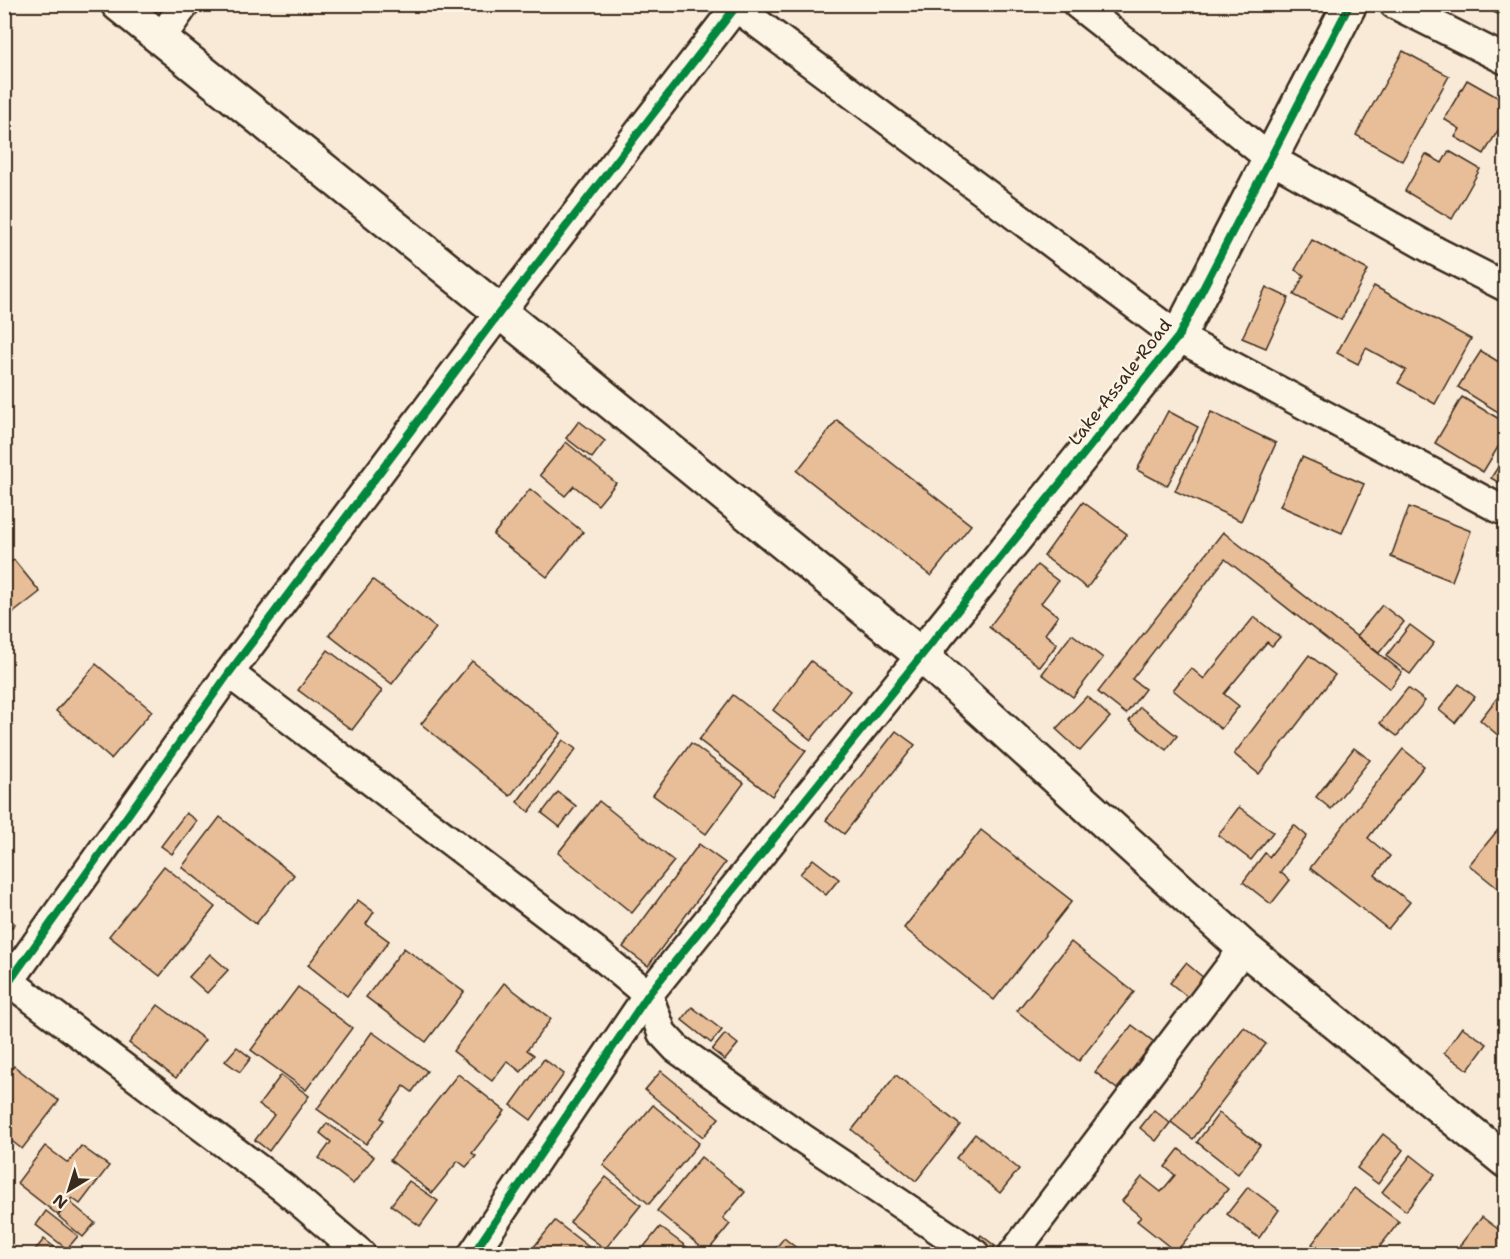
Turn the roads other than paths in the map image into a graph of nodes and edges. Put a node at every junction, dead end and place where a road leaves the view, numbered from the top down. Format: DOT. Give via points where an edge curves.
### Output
graph roads {
  1 [pos="118,4"];
  2 [pos="185,4"];
  3 [pos="1077,4"];
  4 [pos="1350,4"];
  5 [pos="1394,4"];
  6 [pos="735,6"];
  7 [pos="159,39"];
  8 [pos="1506,60"];
  9 [pos="1269,158"];
  10 [pos="1506,287"];
  11 [pos="500,312"];
  12 [pos="1178,337"];
  13 [pos="1500,509"];
  14 [pos="921,655"];
  15 [pos="229,674"];
  16 [pos="1244,948"];
  17 [pos="7,986"];
  18 [pos="648,995"];
  19 [pos="1506,1161"];
  20 [pos="361,1254"];
  21 [pos="473,1254"];
  22 [pos="975,1254"];
  23 [pos="1013,1254"];
  1 -- 7 [label="main road"];
  2 -- 7 [label="street"];
  3 -- 9 [label="street"];
  4 -- 9 [label="main road, Lake Assale Road"];
  5 -- 8 [label="street"];
  6 -- 11 [label="street"];
  6 -- 12 [label="street"];
  7 -- 11 [label="main road"];
  9 -- 10 [label="street"];
  9 -- 12 [label="main road, Lake Assale Road"];
  11 -- 14 [label="main road"];
  11 -- 15 [label="street"];
  12 -- 13 [label="street"];
  12 -- 14 [label="main road, Lake Assale Road"];
  14 -- 16 [label="main road"];
  14 -- 18 [label="street"];
  15 -- 17 [label="street"];
  15 -- 18 [label="street"];
  16 -- 19 [label="main road"];
  16 -- 23 [label="street"];
  17 -- 20 [label="street" via="285,1189"];
  18 -- 21 [label="street"];
  18 -- 22 [label="street" via="662,1033 676,1048"];
}
